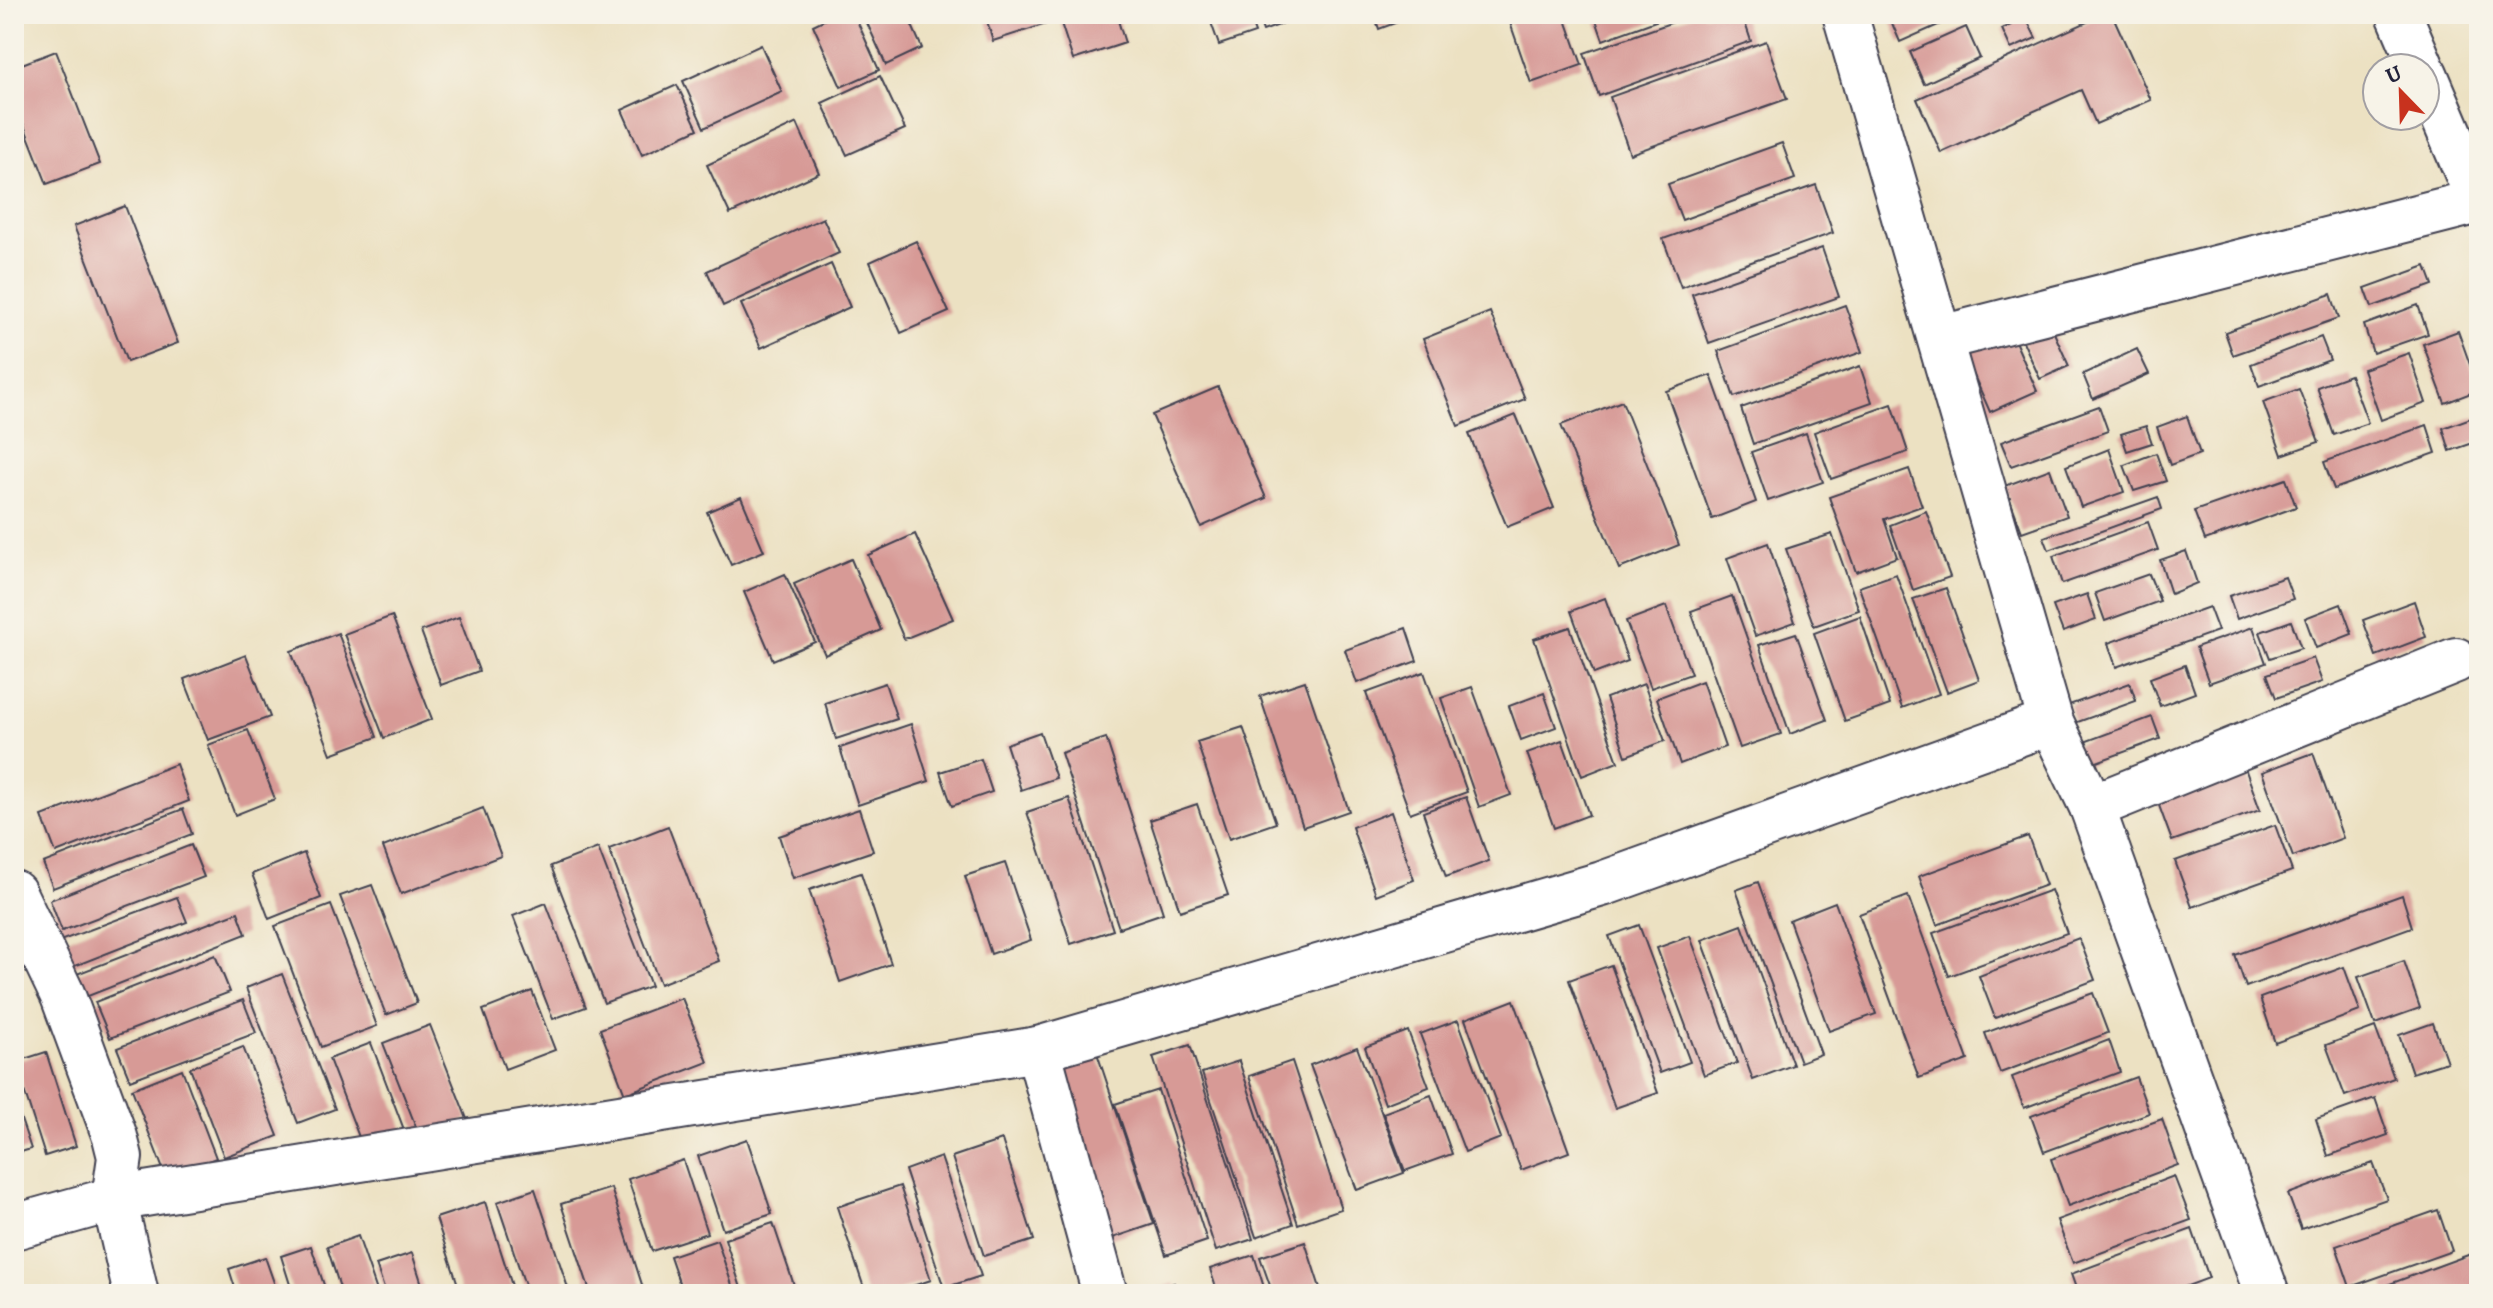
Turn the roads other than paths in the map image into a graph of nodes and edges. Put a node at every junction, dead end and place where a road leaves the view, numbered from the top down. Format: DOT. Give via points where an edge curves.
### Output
graph roads {
  1 [pos="1845,14"];
  2 [pos="2399,14"];
  3 [pos="2415,52"];
  4 [pos="2441,112"];
  5 [pos="2479,201"];
  6 [pos="1941,338"];
  7 [pos="2456,660"];
  8 [pos="2051,722"];
  9 [pos="2092,807"];
  10 [pos="14,893"];
  11 [pos="1038,1049"];
  12 [pos="114,1199"];
  13 [pos="14,1227"];
  14 [pos="136,1294"];
  15 [pos="1105,1294"];
  16 [pos="2267,1294"];
  1 -- 6 [label="street"];
  2 -- 3 [label="street"];
  4 -- 5 [label="street"];
  5 -- 6 [label="street"];
  6 -- 8 [label="street"];
  7 -- 9 [label="street"];
  8 -- 9 [label="street"];
  8 -- 11 [label="street" via="1602,884"];
  9 -- 16 [label="street"];
  10 -- 12 [label="street" via="63,996 115,1137 120,1157"];
  11 -- 12 [label="street"];
  11 -- 15 [label="street"];
  12 -- 13 [label="street"];
  12 -- 14 [label="street"];
}
